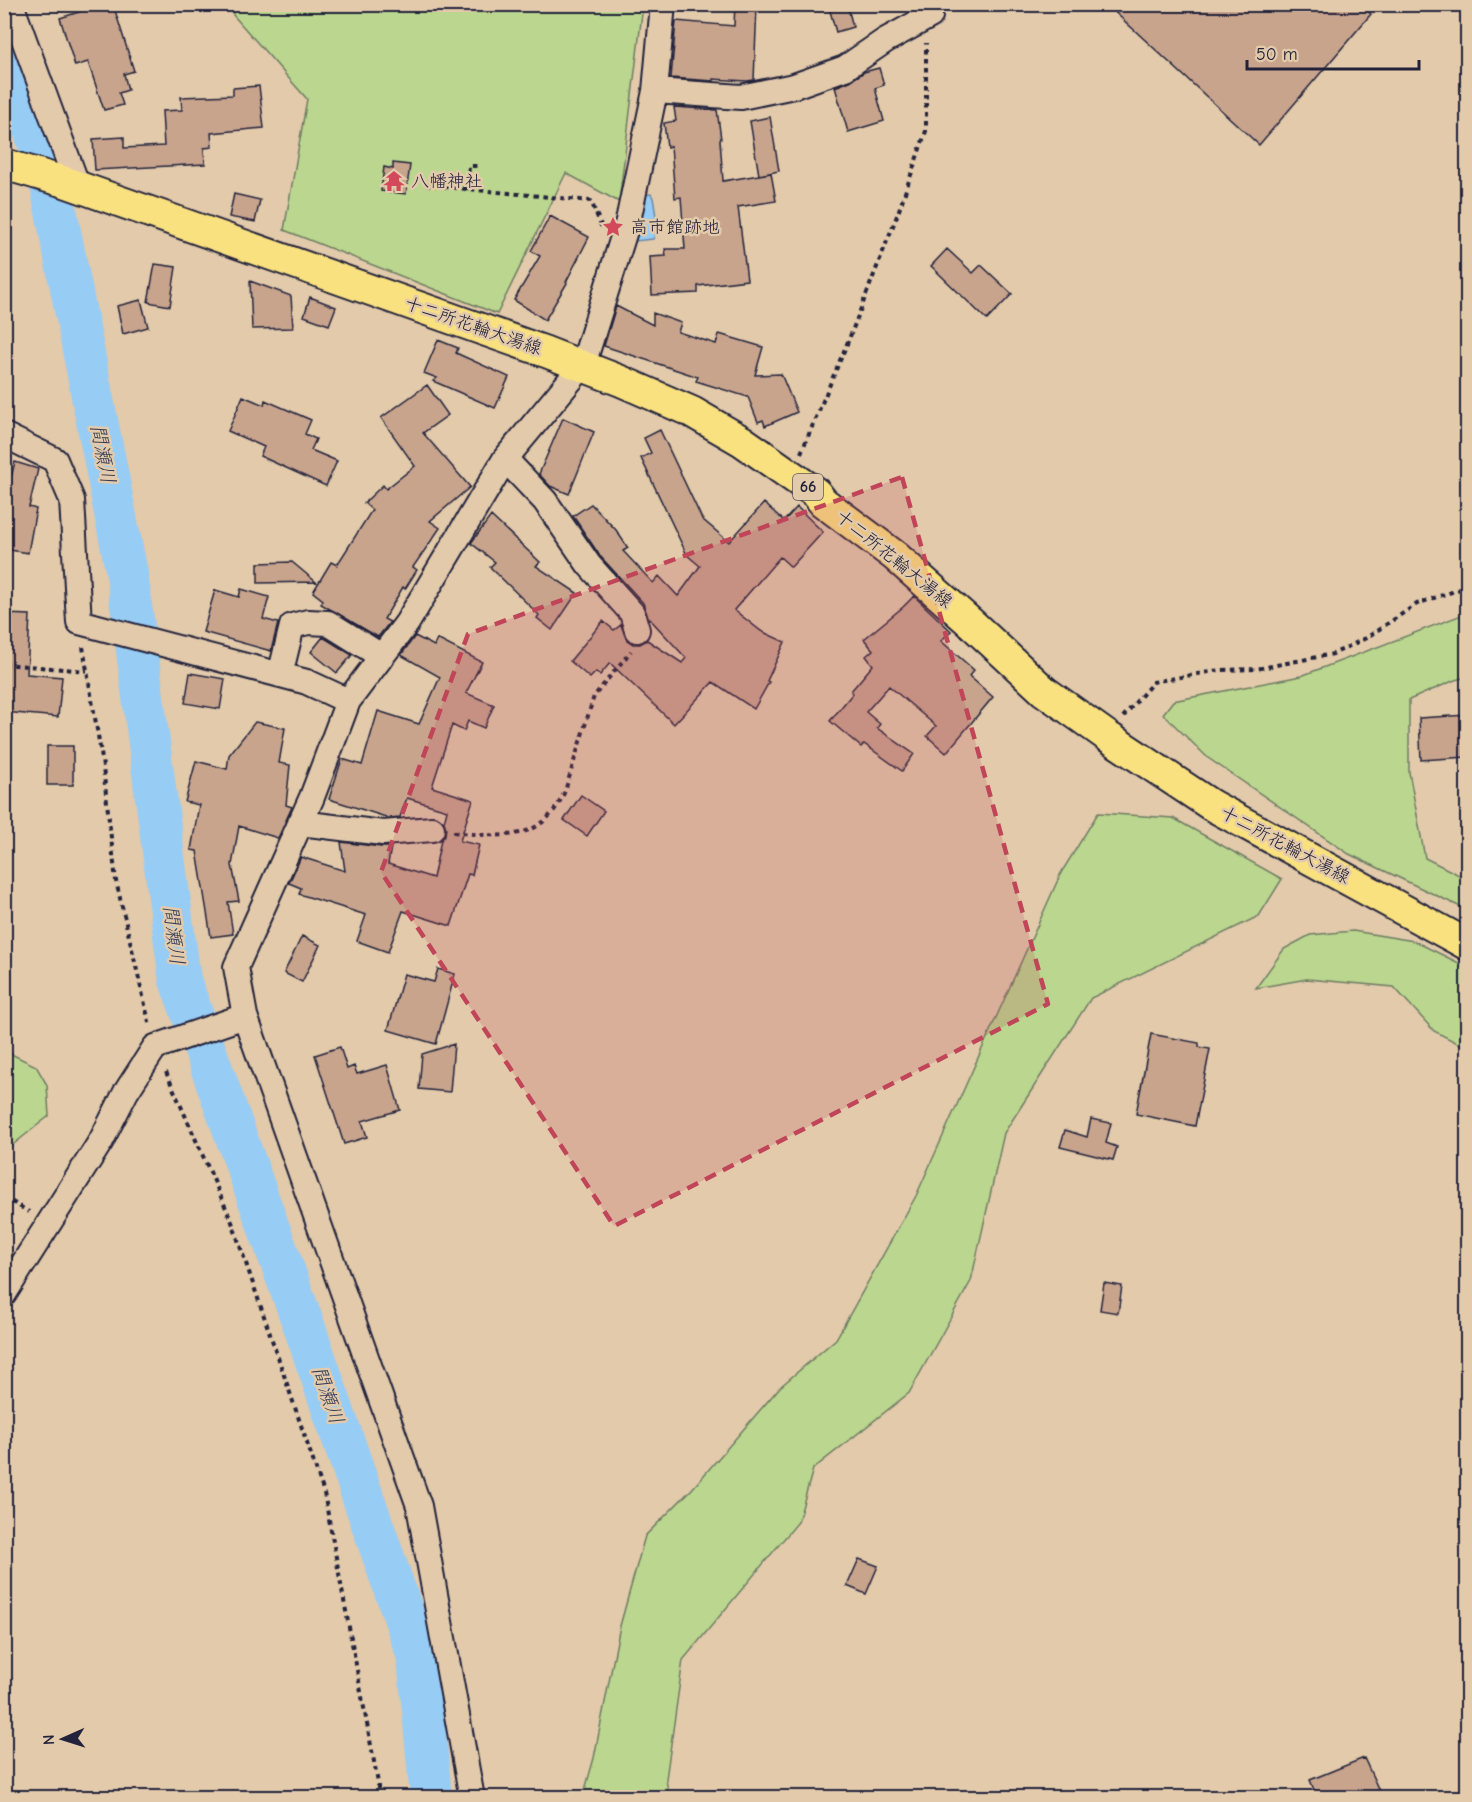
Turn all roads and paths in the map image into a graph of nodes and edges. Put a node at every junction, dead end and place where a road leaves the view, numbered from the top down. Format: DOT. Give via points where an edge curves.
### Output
graph roads {
  1 [pos="11,4"];
  2 [pos="663,4"];
  3 [pos="930,16"];
  4 [pos="655,92"];
  5 [pos="4,165"];
  6 [pos="478,166"];
  7 [pos="71,184"];
  8 [pos="426,185"];
  9 [pos="467,190"];
  10 [pos="599,222"];
  11 [pos="583,365"];
  12 [pos="4,435"];
  13 [pos="506,459"];
  14 [pos="791,476"];
  15 [pos="1467,577"];
  16 [pos="79,622"];
  17 [pos="637,630"];
  18 [pos="381,656"];
  19 [pos="4,664"];
  20 [pos="87,671"];
  21 [pos="280,675"];
  22 [pos="348,701"];
  23 [pos="1107,736"];
  24 [pos="300,823"];
  25 [pos="432,829"];
  26 [pos="1467,945"];
  27 [pos="237,1019"];
  28 [pos="155,1047"];
  29 [pos="4,1294"];
  30 [pos="378,1797"];
  31 [pos="472,1797"];
  1 -- 7 [label="street"];
  2 -- 4 [label="street"];
  3 -- 4 [label="street" via="845,68 794,86 741,97"];
  3 -- 14 [label="path" via="926,32 926,131 849,339"];
  4 -- 11 [label="street" via="628,221"];
  5 -- 7 [label="main road, 十二所花輪大湯線 / 66"];
  6 -- 9 [label="path" via="469,166"];
  7 -- 11 [label="main road, 十二所花輪大湯線 / 66"];
  8 -- 9 [label="path"];
  9 -- 10 [label="path" via="591,201"];
  11 -- 13 [label="street"];
  11 -- 14 [label="main road, 十二所花輪大湯線 / 66" via="692,412"];
  12 -- 16 [label="street" via="55,460 72,500"];
  13 -- 17 [label="street" via="545,501 589,565 632,613"];
  13 -- 18 [label="street" via="407,623"];
  14 -- 23 [label="main road, 十二所花輪大湯線 / 66" via="895,556 1044,691"];
  15 -- 23 [label="path" via="1460,589 1417,604 1333,654 1153,682"];
  16 -- 20 [label="path"];
  16 -- 21 [label="street"];
  17 -- 25 [label="path" via="634,647 594,696 565,791 547,820 521,834"];
  18 -- 21 [label="street" via="328,623 308,622 292,626"];
  18 -- 22 [label="street"];
  19 -- 20 [label="path"];
  20 -- 28 [label="path" via="116,881"];
  21 -- 22 [label="street" via="307,682"];
  22 -- 24 [label="street"];
  23 -- 26 [label="main road, 十二所花輪大湯線 / 66" via="1211,805"];
  24 -- 25 [label="street" via="382,833"];
  24 -- 27 [label="street" via="236,967"];
  27 -- 28 [label="street"];
  27 -- 31 [label="street" via="419,1506"];
  28 -- 29 [label="street"];
  28 -- 30 [label="path" via="232,1222 324,1493"];
}
